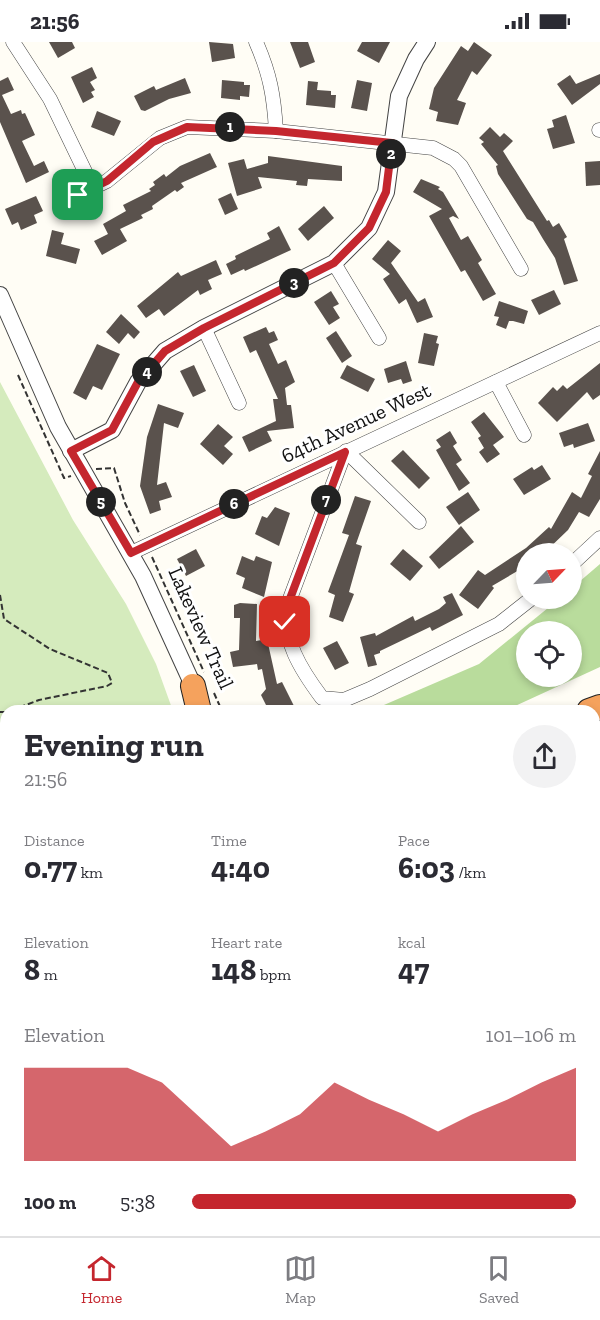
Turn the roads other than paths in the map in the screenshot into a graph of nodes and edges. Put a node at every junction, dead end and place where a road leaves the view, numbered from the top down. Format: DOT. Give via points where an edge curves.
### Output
graph roads {
  1 [pos="14,42"];
  2 [pos="256,42"];
  3 [pos="427,42"];
  4 [pos="276,131"];
  5 [pos="392,143"];
  6 [pos="93,188"];
  7 [pos="78,195"];
  8 [pos="334,263"];
  9 [pos="521,269"];
  10 [pos="0,295"];
  11 [pos="204,328"];
  12 [pos="600,333"];
  13 [pos="379,338"];
  14 [pos="496,382"];
  15 [pos="239,403"];
  16 [pos="524,435"];
  17 [pos="71,451"];
  18 [pos="345,452"];
  19 [pos="419,522"];
  20 [pos="600,538"];
  21 [pos="131,553"];
  22 [pos="582,555"];
  23 [pos="518,609"];
  24 [pos="205,686"];
  25 [pos="200,705"];
  26 [pos="204,705"];
  1 -- 6 [label="street" via="50,99"];
  2 -- 4 [label="street" via="269,73"];
  3 -- 5 [label="street" via="399,96"];
  4 -- 5 [label="street"];
  4 -- 6 [label="street" via="198,125 176,129"];
  5 -- 8 [label="street" via="386,192 369,228"];
  5 -- 9 [label="street" via="433,148 454,159"];
  6 -- 7 [label="street"];
  8 -- 11 [label="street"];
  8 -- 13 [label="street"];
  10 -- 17 [label="street"];
  11 -- 15 [label="street"];
  11 -- 17 [label="street" via="165,351 138,382 112,430"];
  12 -- 14 [label="street, 64th Avenue West"];
  14 -- 16 [label="street"];
  14 -- 18 [label="street, 64th Avenue West"];
  17 -- 21 [label="street"];
  18 -- 19 [label="street"];
  18 -- 21 [label="street, 64th Avenue West"];
  18 -- 23 [label="street" via="304,557 285,622 305,675 322,698 344,700 370,689 499,624"];
  20 -- 22 [label="street"];
  21 -- 24 [label="street"];
  24 -- 25 [label="highway"];
  24 -- 26 [label="street"];
}
